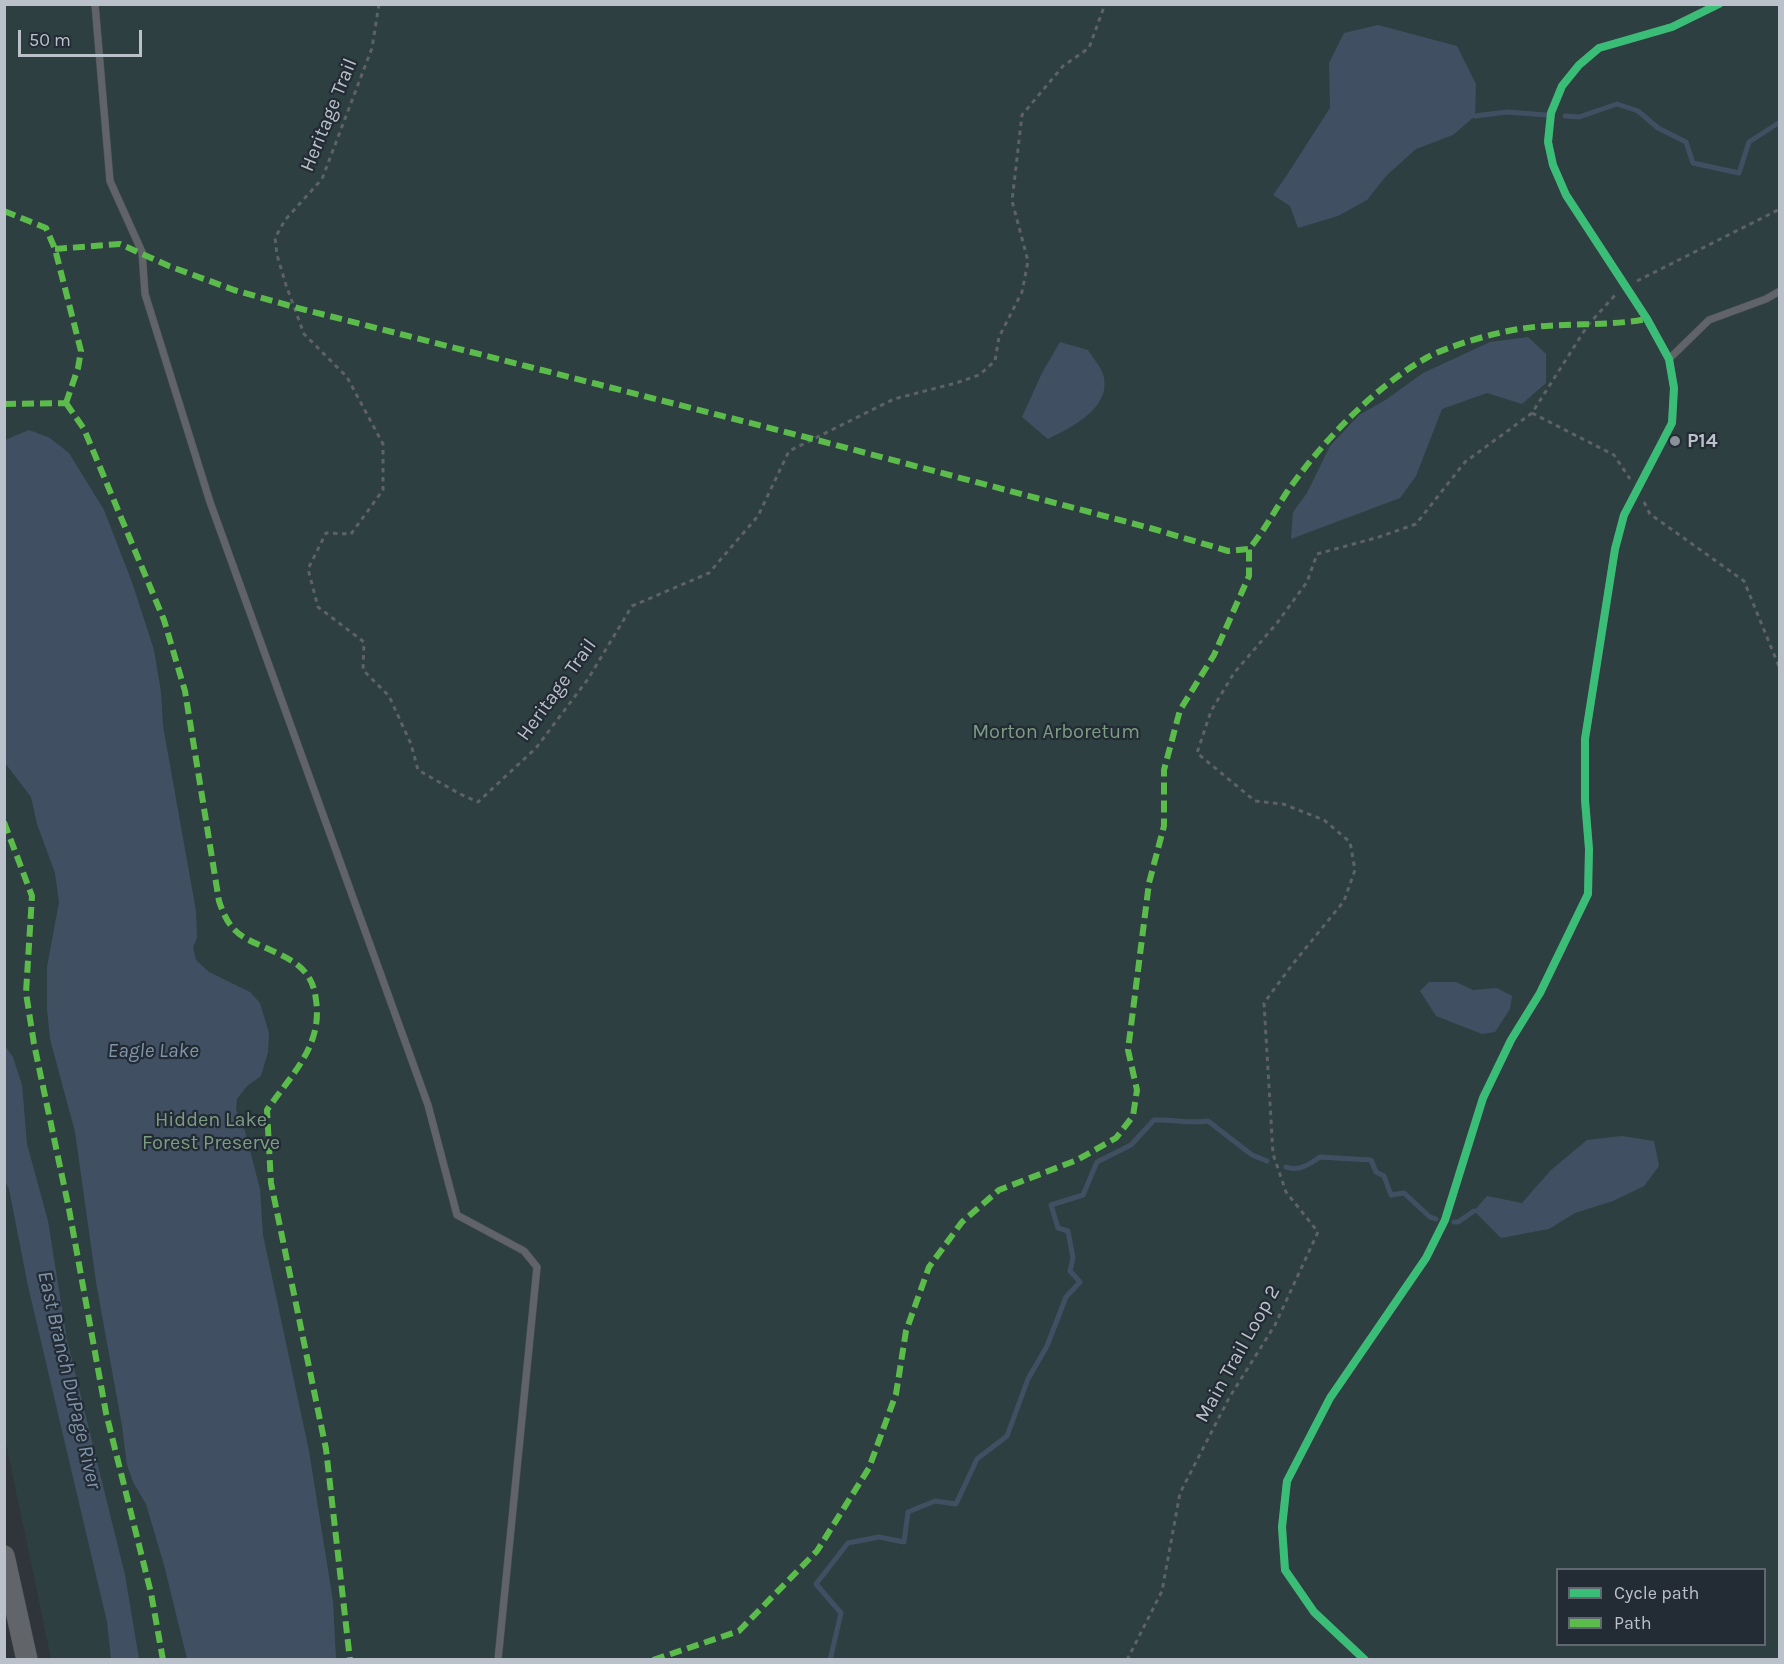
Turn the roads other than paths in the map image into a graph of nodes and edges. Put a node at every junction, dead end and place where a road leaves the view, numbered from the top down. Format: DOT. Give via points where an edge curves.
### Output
graph roads {
  1 [pos="95,4"];
  2 [pos="1719,4"];
  3 [pos="1779,291"];
  4 [pos="1669,359"];
  5 [pos="4,1556"];
  6 [pos="27,1659"];
  7 [pos="498,1659"];
  8 [pos="1365,1659"];
  1 -- 7 [label="lane" via="110,182 142,252 145,294 210,502 428,1105 457,1215 524,1251 537,1267"];
  2 -- 4 [label="lane" via="1672,27 1599,48 1562,86 1548,128 1553,165 1566,195"];
  3 -- 4 [label="lane" via="1709,320"];
  4 -- 8 [label="lane" via="1674,388 1672,423 1624,515 1615,549 1585,739 1588,894 1483,1098 1445,1220 1426,1258 1330,1398 1287,1481 1282,1527 1286,1570 1314,1612"];
  5 -- 6 [label="main road"];
}
